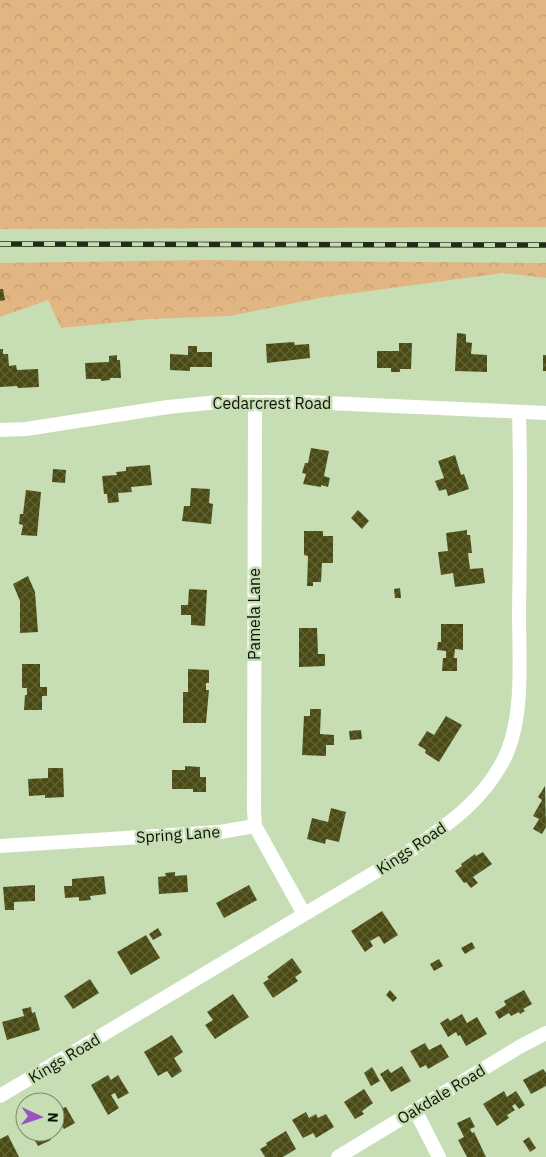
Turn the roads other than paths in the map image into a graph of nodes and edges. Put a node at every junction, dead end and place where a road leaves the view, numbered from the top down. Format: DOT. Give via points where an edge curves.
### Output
graph roads {
  1 [pos="255,402"];
  2 [pos="519,413"];
  3 [pos="546,413"];
  4 [pos="0,430"];
  5 [pos="255,826"];
  6 [pos="0,846"];
  7 [pos="304,914"];
  8 [pos="546,1033"];
  9 [pos="0,1096"];
  10 [pos="415,1110"];
  11 [pos="338,1157"];
  12 [pos="439,1157"];
  1 -- 2 [label="street, Cedarcrest Road"];
  1 -- 4 [label="street, Cedarcrest Road" via="168,407 26,429"];
  1 -- 5 [label="street, Pamela Lane"];
  2 -- 3 [label="street, Cedarcrest Road"];
  2 -- 7 [label="street, Kings Road" via="520,684 513,738 503,762 477,799 454,819 407,853"];
  5 -- 6 [label="street, Spring Lane" via="220,832"];
  5 -- 7 [label="street"];
  7 -- 9 [label="street, Kings Road"];
  8 -- 10 [label="street, Oakdale Road"];
  10 -- 11 [label="street, Oakdale Road"];
  10 -- 12 [label="street"];
}
